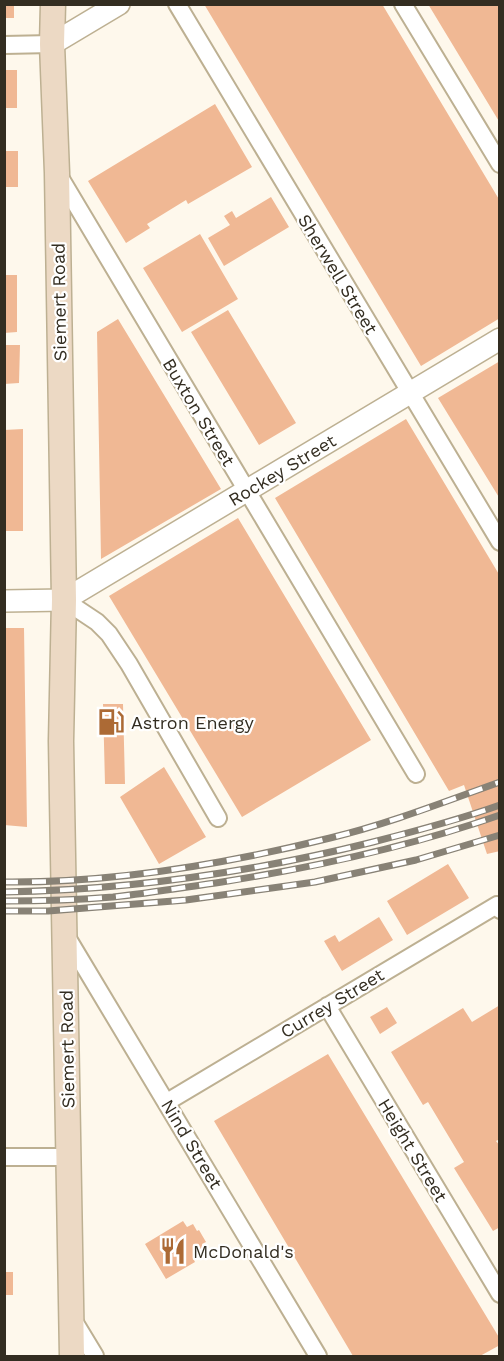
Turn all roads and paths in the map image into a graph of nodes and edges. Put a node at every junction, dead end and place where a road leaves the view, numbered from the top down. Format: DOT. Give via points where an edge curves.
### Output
graph roads {
  1 [pos="52,4"];
  2 [pos="118,4"];
  3 [pos="177,4"];
  4 [pos="403,4"];
  5 [pos="52,44"];
  6 [pos="4,45"];
  7 [pos="500,164"];
  8 [pos="57,173"];
  9 [pos="500,339"];
  10 [pos="410,393"];
  11 [pos="247,491"];
  12 [pos="500,542"];
  13 [pos="64,600"];
  14 [pos="4,601"];
  15 [pos="416,774"];
  16 [pos="218,818"];
  17 [pos="498,907"];
  18 [pos="65,933"];
  19 [pos="327,1006"];
  20 [pos="167,1102"];
  21 [pos="4,1157"];
  22 [pos="69,1157"];
  23 [pos="500,1294"];
  24 [pos="71,1317"];
  25 [pos="72,1356"];
  26 [pos="95,1356"];
  27 [pos="318,1356"];
  1 -- 5 [label="main road, Siemert Road"];
  2 -- 5 [label="street"];
  3 -- 10 [label="street, Sherwell Street"];
  4 -- 7 [label="street"];
  5 -- 6 [label="street"];
  5 -- 8 [label="main road, Siemert Road"];
  8 -- 11 [label="street, Buxton Street"];
  8 -- 13 [label="main road, Siemert Road"];
  9 -- 10 [label="street, Rockey Street"];
  10 -- 11 [label="street, Rockey Street"];
  10 -- 12 [label="street, Sherwell Street"];
  11 -- 13 [label="street, Rockey Street"];
  11 -- 15 [label="street, Buxton Street"];
  13 -- 14 [label="street"];
  13 -- 16 [label="street" via="110,634"];
  13 -- 18 [label="main road, Siemert Road" via="61,741"];
  17 -- 19 [label="street, Currey Street"];
  18 -- 20 [label="street, Nind Street"];
  18 -- 22 [label="main road, Siemert Road"];
  19 -- 20 [label="street, Currey Street"];
  19 -- 23 [label="street, Height Street"];
  20 -- 27 [label="street, Nind Street"];
  21 -- 22 [label="street"];
  22 -- 24 [label="main road, Siemert Road"];
  24 -- 25 [label="main road, Siemert Road"];
  24 -- 26 [label="street"];
}
